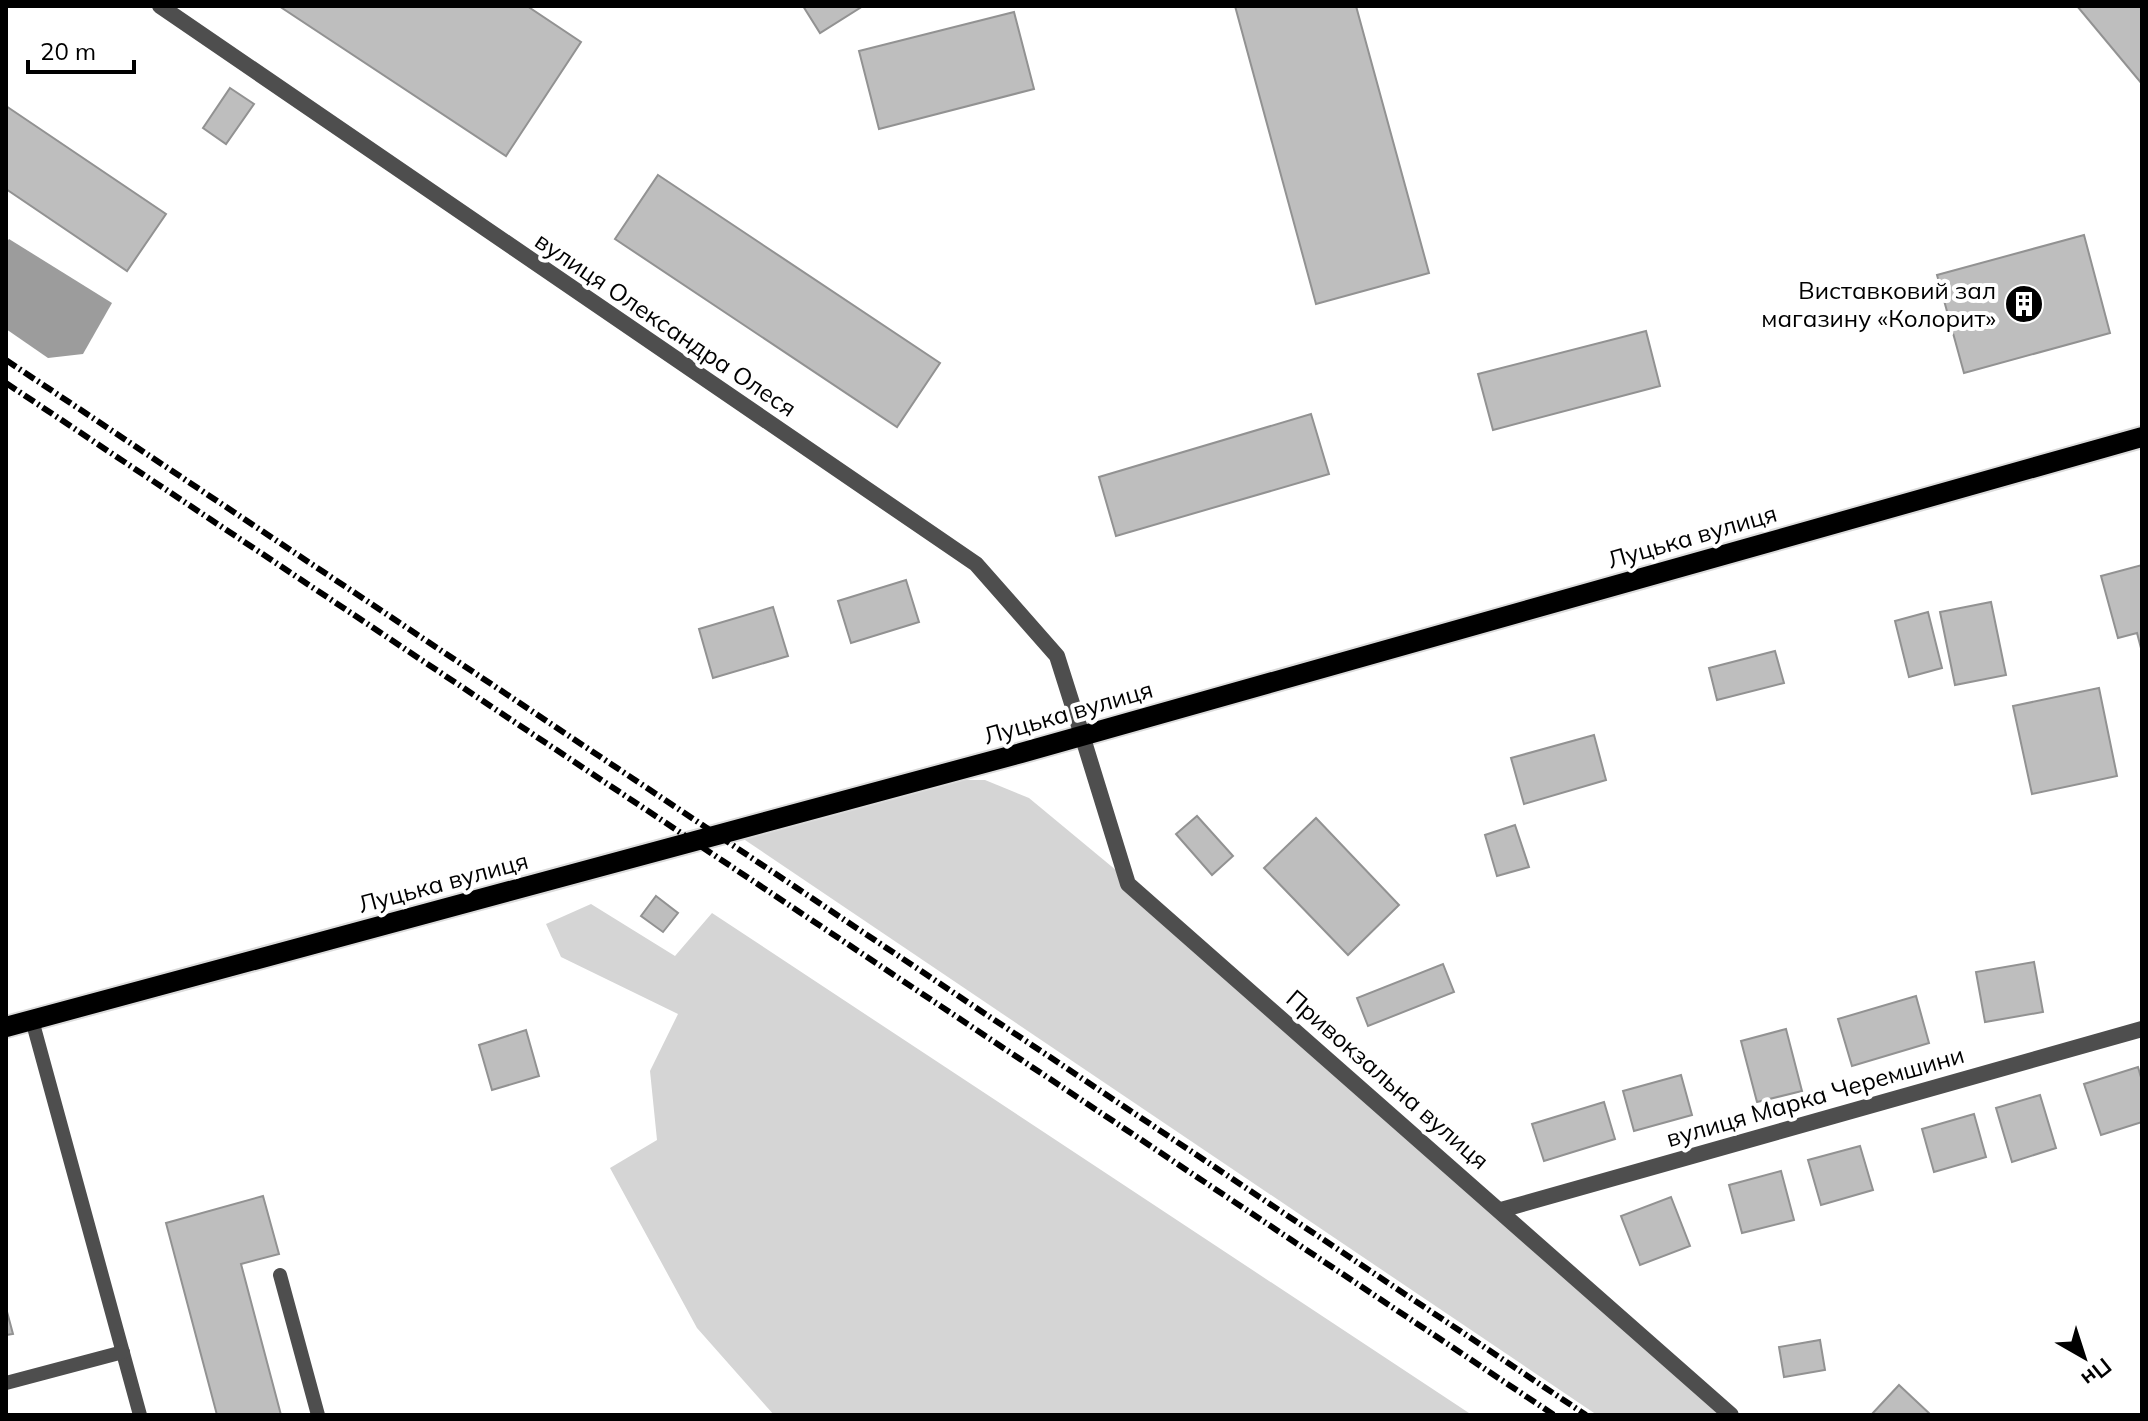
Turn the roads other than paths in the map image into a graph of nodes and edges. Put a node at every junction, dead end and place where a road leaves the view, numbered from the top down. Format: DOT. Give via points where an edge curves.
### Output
graph roads {
  1 [pos="160,6"];
  2 [pos="2142,437"];
  3 [pos="1082,735"];
  4 [pos="32,1020"];
  5 [pos="6,1027"];
  6 [pos="2142,1029"];
  7 [pos="1501,1210"];
  8 [pos="280,1275"];
  9 [pos="123,1352"];
  10 [pos="6,1383"];
  11 [pos="140,1415"];
  12 [pos="318,1415"];
  13 [pos="1731,1415"];
  1 -- 3 [label="street, вулиця Олександра Олеся" via="976,564 1057,656"];
  2 -- 3 [label="main road, Луцька вулиця"];
  3 -- 4 [label="main road, Луцька вулиця"];
  3 -- 7 [label="street, Привокзальна вулиця" via="1128,884"];
  4 -- 5 [label="main road, Луцька вулиця"];
  4 -- 9 [label="lane"];
  6 -- 7 [label="street, вулиця Марка Черемшини"];
  7 -- 13 [label="street, Привокзальна вулиця"];
  8 -- 12 [label="lane"];
  9 -- 10 [label="lane"];
  9 -- 11 [label="lane"];
}
